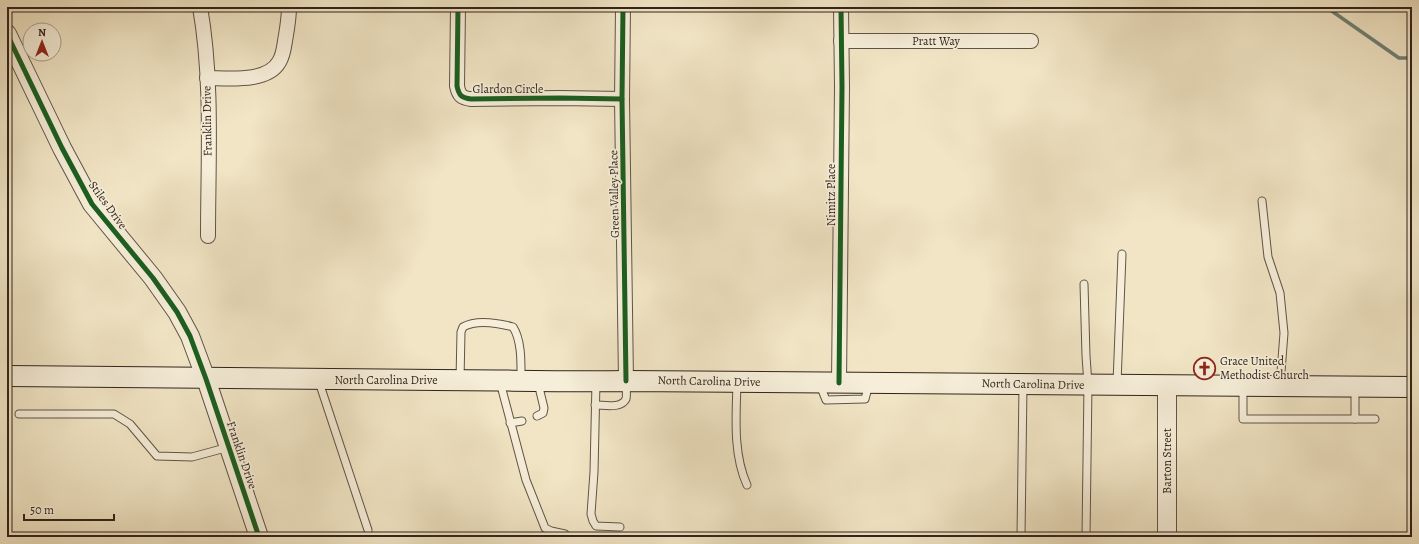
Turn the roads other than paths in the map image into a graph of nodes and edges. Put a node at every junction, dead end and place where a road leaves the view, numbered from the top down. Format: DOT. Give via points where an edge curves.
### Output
graph roads {
  1 [pos="200,7"];
  2 [pos="289,7"];
  3 [pos="458,7"];
  4 [pos="623,7"];
  5 [pos="841,7"];
  6 [pos="7,34"];
  7 [pos="1031,40"];
  8 [pos="841,41"];
  9 [pos="207,78"];
  10 [pos="622,99"];
  11 [pos="1262,201"];
  12 [pos="208,236"];
  13 [pos="1122,254"];
  14 [pos="1084,284"];
  15 [pos="7,376"];
  16 [pos="206,379"];
  17 [pos="318,380"];
  18 [pos="460,380"];
  19 [pos="500,380"];
  20 [pos="529,381"];
  21 [pos="596,381"];
  22 [pos="626,381"];
  23 [pos="737,382"];
  24 [pos="819,383"];
  25 [pos="839,383"];
  26 [pos="869,383"];
  27 [pos="1023,384"];
  28 [pos="1088,384"];
  29 [pos="1117,385"];
  30 [pos="1167,385"];
  31 [pos="1243,385"];
  32 [pos="1280,385"];
  33 [pos="1355,386"];
  34 [pos="1412,387"];
  35 [pos="595,405"];
  36 [pos="19,414"];
  37 [pos="537,416"];
  38 [pos="1355,419"];
  39 [pos="1375,419"];
  40 [pos="522,421"];
  41 [pos="510,424"];
  42 [pos="229,447"];
  43 [pos="747,485"];
  44 [pos="620,527"];
  45 [pos="368,530"];
  46 [pos="259,537"];
  47 [pos="566,537"];
  48 [pos="1021,537"];
  49 [pos="1086,537"];
  50 [pos="1167,537"];
  1 -- 9 [label="street, Franklin Drive"];
  2 -- 9 [label="street" via="284,48 280,61 271,71 258,77"];
  3 -- 10 [label="street, Glardon Circle" via="457,86 463,98"];
  4 -- 10 [label="street, Green Valley Place"];
  5 -- 8 [label="street, Nimitz Place"];
  6 -- 16 [label="street, Stiles Drive" via="84,190 101,216 153,278 177,312 190,336"];
  7 -- 8 [label="street, Pratt Way"];
  8 -- 25 [label="street, Nimitz Place"];
  9 -- 12 [label="street, Franklin Drive"];
  10 -- 22 [label="street, Green Valley Place"];
  11 -- 32 [label="lane" via="1268,256 1280,293 1284,334"];
  13 -- 29 [label="lane"];
  14 -- 28 [label="lane"];
  15 -- 16 [label="main road, North Carolina Drive"];
  16 -- 17 [label="main road, North Carolina Drive"];
  16 -- 42 [label="street, Franklin Drive"];
  17 -- 18 [label="main road, North Carolina Drive"];
  17 -- 45 [label="lane"];
  18 -- 19 [label="main road, North Carolina Drive"];
  18 -- 20 [label="lane" via="461,332 463,327 476,323 513,328"];
  19 -- 20 [label="main road, North Carolina Drive"];
  19 -- 41 [label="lane"];
  20 -- 21 [label="main road, North Carolina Drive"];
  20 -- 37 [label="lane" via="544,408 543,413"];
  21 -- 22 [label="main road, North Carolina Drive"];
  21 -- 35 [label="lane"];
  22 -- 23 [label="main road, North Carolina Drive"];
  22 -- 35 [label="lane" via="626,398 622,403"];
  23 -- 24 [label="main road, North Carolina Drive"];
  23 -- 43 [label="lane" via="738,453 741,472"];
  24 -- 25 [label="main road, North Carolina Drive"];
  24 -- 26 [label="lane" via="826,400 846,401 865,399"];
  25 -- 26 [label="main road, North Carolina Drive"];
  26 -- 27 [label="main road, North Carolina Drive"];
  27 -- 28 [label="main road, North Carolina Drive"];
  27 -- 48 [label="lane"];
  28 -- 29 [label="main road, North Carolina Drive"];
  28 -- 49 [label="lane"];
  29 -- 30 [label="main road, North Carolina Drive"];
  30 -- 31 [label="main road, North Carolina Drive"];
  30 -- 50 [label="street, Barton Street"];
  31 -- 32 [label="main road, North Carolina Drive"];
  31 -- 38 [label="lane" via="1243,419"];
  32 -- 33 [label="main road, North Carolina Drive"];
  33 -- 34 [label="main road, North Carolina Drive"];
  33 -- 38 [label="lane"];
  35 -- 44 [label="lane" via="592,522 596,526"];
  36 -- 42 [label="lane" via="114,414 130,424 157,456 192,457"];
  38 -- 39 [label="lane"];
  40 -- 41 [label="lane"];
  41 -- 47 [label="lane" via="526,480 545,528 565,534"];
  42 -- 46 [label="street, Franklin Drive"];
}
